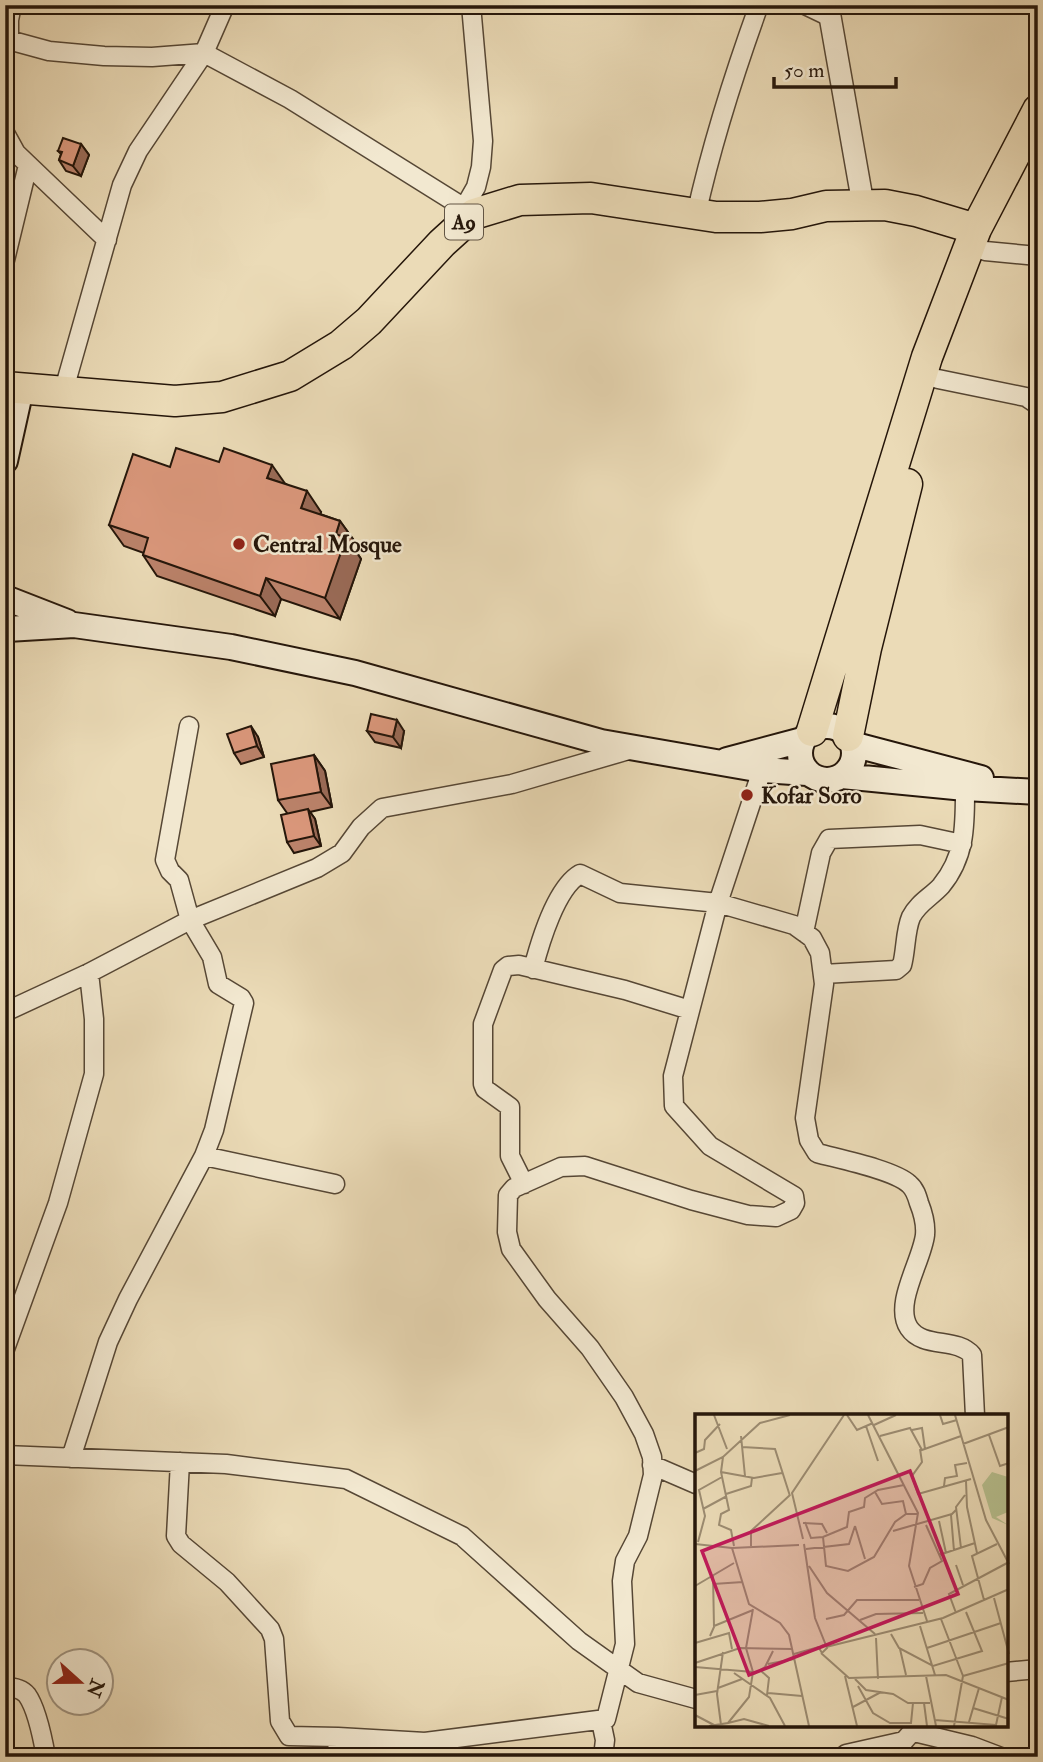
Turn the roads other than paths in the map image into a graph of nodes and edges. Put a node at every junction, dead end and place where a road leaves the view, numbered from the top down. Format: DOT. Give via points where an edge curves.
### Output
graph roads {
  1 [pos="12,5"];
  2 [pos="225,5"];
  3 [pos="471,5"];
  4 [pos="759,5"];
  5 [pos="806,5"];
  6 [pos="829,11"];
  7 [pos="7,40"];
  8 [pos="204,53"];
  9 [pos="1038,110"];
  10 [pos="5,133"];
  11 [pos="1038,147"];
  12 [pos="28,165"];
  13 [pos="863,204"];
  14 [pos="469,211"];
  15 [pos="696,215"];
  16 [pos="985,238"];
  17 [pos="107,240"];
  18 [pos="1038,256"];
  19 [pos="5,260"];
  20 [pos="938,379"];
  21 [pos="13,388"];
  22 [pos="63,393"];
  23 [pos="1038,405"];
  24 [pos="5,461"];
  25 [pos="7,596"];
  26 [pos="74,625"];
  27 [pos="6,630"];
  28 [pos="188,726"];
  29 [pos="807,735"];
  30 [pos="850,740"];
  31 [pos="635,748"];
  32 [pos="719,762"];
  33 [pos="762,770"];
  34 [pos="807,773"];
  35 [pos="842,776"];
  36 [pos="965,788"];
  37 [pos="1035,791"];
  38 [pos="962,844"];
  39 [pos="718,903"];
  40 [pos="190,920"];
  41 [pos="804,932"];
  42 [pos="533,969"];
  43 [pos="89,973"];
  44 [pos="823,974"];
  45 [pos="690,1010"];
  46 [pos="5,1012"];
  47 [pos="204,1156"];
  48 [pos="335,1184"];
  49 [pos="524,1184"];
  50 [pos="5,1349"];
  51 [pos="975,1414"];
  52 [pos="5,1455"];
  53 [pos="71,1458"];
  54 [pos="180,1462"];
  55 [pos="652,1465"];
  56 [pos="695,1483"];
  57 [pos="619,1669"];
  58 [pos="1038,1669"];
  59 [pos="1008,1672"];
  60 [pos="5,1688"];
  61 [pos="695,1699"];
  62 [pos="601,1721"];
  63 [pos="916,1729"];
  64 [pos="338,1737"];
  65 [pos="46,1757"];
  66 [pos="337,1757"];
  67 [pos="603,1757"];
  68 [pos="843,1757"];
  69 [pos="1001,1757"];
  1 -- 7 [label="street"];
  2 -- 8 [label="street"];
  3 -- 14 [label="street" via="483,141"];
  4 -- 15 [label="street" via="712,146"];
  5 -- 6 [label="street"];
  6 -- 13 [label="street"];
  7 -- 8 [label="street" via="49,51 104,56"];
  8 -- 14 [label="street" via="290,99"];
  8 -- 17 [label="street" via="138,151 122,185"];
  9 -- 16 [label="highway"];
  10 -- 12 [label="street"];
  11 -- 16 [label="highway"];
  12 -- 17 [label="street"];
  12 -- 19 [label="street"];
  13 -- 15 [label="highway, A9" via="760,217"];
  13 -- 16 [label="highway, A9" via="916,211"];
  14 -- 15 [label="highway, A9" via="520,200 591,198"];
  14 -- 22 [label="highway, A9" via="369,321 341,345 290,376 222,397 175,401"];
  16 -- 18 [label="street"];
  16 -- 20 [label="highway"];
  16 -- 29 [label="highway" via="927,357"];
  17 -- 22 [label="street"];
  20 -- 23 [label="street" via="1026,397"];
  20 -- 30 [label="highway" via="866,648"];
  21 -- 22 [label="highway, A9"];
  21 -- 24 [label="main road"];
  25 -- 26 [label="main road"];
  25 -- 27 [label="main road" via="11,609"];
  26 -- 27 [label="main road"];
  26 -- 31 [label="main road" via="230,647 355,673"];
  28 -- 40 [label="street" via="165,860 179,880"];
  29 -- 30 [label="main road" via="830,726"];
  29 -- 32 [label="main road"];
  29 -- 34 [label="main road" via="799,751"];
  30 -- 35 [label="main road" via="853,762"];
  30 -- 37 [label="main road"];
  31 -- 32 [label="main road"];
  31 -- 40 [label="street" via="512,784 382,808 342,853 317,869"];
  32 -- 33 [label="main road"];
  33 -- 34 [label="main road"];
  33 -- 39 [label="street"];
  34 -- 35 [label="main road" via="824,780"];
  35 -- 36 [label="main road"];
  36 -- 37 [label="main road"];
  36 -- 38 [label="street"];
  38 -- 41 [label="street" via="920,835 829,839 821,853"];
  38 -- 44 [label="street" via="941,885 910,919 902,965 896,970"];
  39 -- 41 [label="street"];
  39 -- 42 [label="street" via="620,893 580,874 549,920"];
  39 -- 45 [label="street"];
  40 -- 43 [label="street"];
  40 -- 47 [label="street" via="212,957 218,984 244,1003"];
  41 -- 44 [label="street" via="820,953"];
  42 -- 45 [label="street"];
  42 -- 49 [label="street" via="519,965 503,970 483,1024 483,1084 510,1107 510,1156"];
  43 -- 46 [label="street"];
  43 -- 50 [label="street" via="94,1074 58,1203"];
  44 -- 51 [label="street" via="805,1118 809,1140 817,1153 891,1174 915,1191 926,1233 905,1297 904,1316 909,1329 921,1338 972,1355"];
  45 -- 49 [label="street" via="673,1076 674,1106 710,1146 793,1196 791,1210 776,1217 748,1215 585,1166 561,1167"];
  47 -- 48 [label="street"];
  47 -- 53 [label="street" via="108,1342"];
  49 -- 55 [label="street" via="508,1195 511,1249 624,1397 644,1434"];
  52 -- 53 [label="street"];
  53 -- 54 [label="street"];
  54 -- 57 [label="street" via="346,1479 462,1536 579,1641"];
  54 -- 64 [label="street" via="176,1536 270,1629 284,1731 295,1738"];
  55 -- 56 [label="street"];
  55 -- 57 [label="street" via="638,1536 625,1561 625,1644"];
  57 -- 61 [label="street" via="638,1683"];
  57 -- 62 [label="street" via="610,1712"];
  58 -- 59 [label="street"];
  60 -- 65 [label="street" via="21,1690 27,1696"];
  62 -- 64 [label="street" via="425,1742"];
  62 -- 67 [label="street"];
  63 -- 68 [label="street" via="904,1741"];
  63 -- 69 [label="street"];
  64 -- 66 [label="street"];
}
